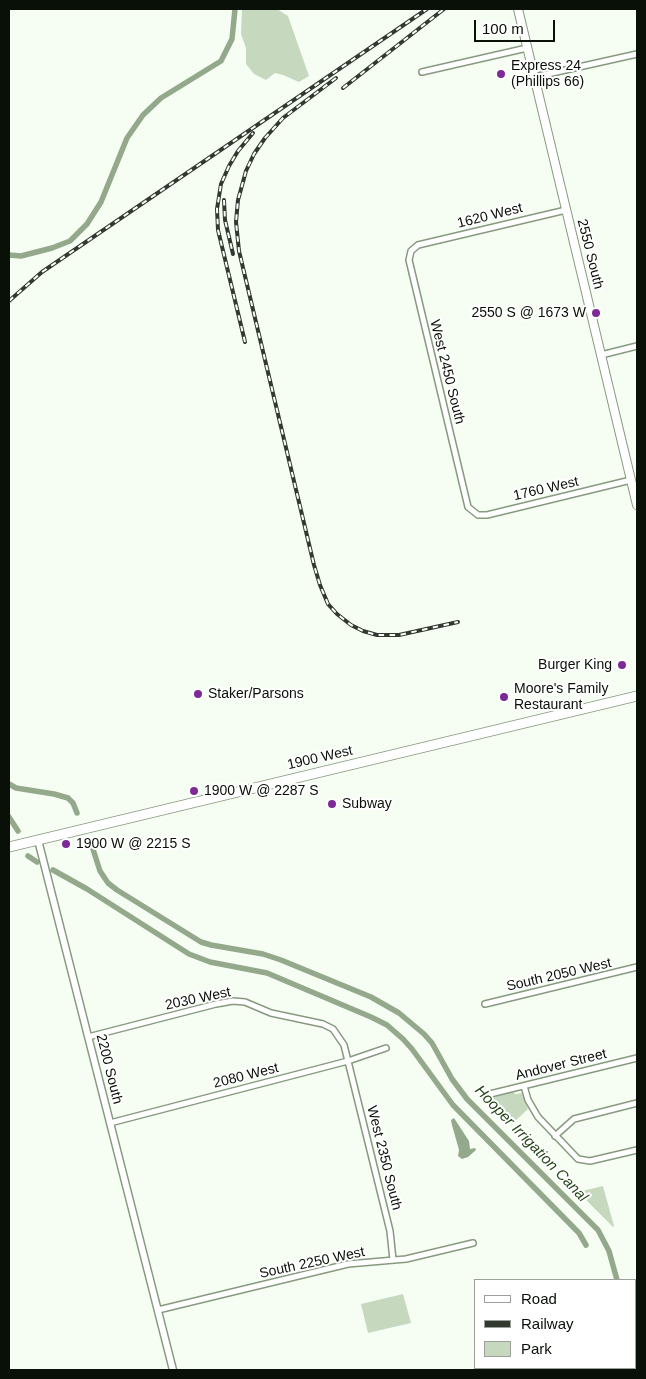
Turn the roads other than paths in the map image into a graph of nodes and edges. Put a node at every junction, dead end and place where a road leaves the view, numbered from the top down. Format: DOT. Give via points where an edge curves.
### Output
graph roads {
  1 [pos="518,9"];
  2 [pos="527,48"];
  3 [pos="637,54"];
  4 [pos="422,72"];
  5 [pos="534,77"];
  6 [pos="566,210"];
  7 [pos="418,245"];
  8 [pos="637,346"];
  9 [pos="601,355"];
  10 [pos="631,480"];
  11 [pos="637,505"];
  12 [pos="468,507"];
  13 [pos="637,696"];
  14 [pos="38,840"];
  15 [pos="9,847"];
  16 [pos="637,968"];
  17 [pos="485,1004"];
  18 [pos="88,1037"];
  19 [pos="386,1048"];
  20 [pos="637,1058"];
  21 [pos="348,1062"];
  22 [pos="524,1086"];
  23 [pos="490,1094"];
  24 [pos="637,1103"];
  25 [pos="110,1123"];
  26 [pos="555,1136"];
  27 [pos="637,1150"];
  28 [pos="473,1243"];
  29 [pos="393,1260"];
  30 [pos="157,1307"];
  31 [pos="173,1370"];
  1 -- 2 [label="main road, 2550 South"];
  2 -- 4 [label="street"];
  2 -- 5 [label="main road, 2550 South"];
  3 -- 5 [label="street"];
  5 -- 6 [label="main road, 2550 South"];
  6 -- 7 [label="street, 1620 West"];
  6 -- 9 [label="main road, 2550 South"];
  7 -- 12 [label="street, West 2450 South" via="411,251 409,260"];
  8 -- 9 [label="street"];
  9 -- 10 [label="main road, 2550 South"];
  10 -- 11 [label="main road, 2550 South"];
  10 -- 12 [label="street, 1760 West" via="487,515 478,515"];
  13 -- 14 [label="main road, 1900 West"];
  14 -- 15 [label="main road, 1900 West"];
  14 -- 18 [label="street, 2200 South"];
  16 -- 17 [label="street, South 2050 West"];
  18 -- 21 [label="street, 2030 West" via="216,1004 245,1002 270,1013 333,1029 344,1045"];
  18 -- 25 [label="street, 2200 South"];
  19 -- 21 [label="street, 2080 West"];
  20 -- 22 [label="street, Andover Street"];
  21 -- 25 [label="street, 2080 West"];
  21 -- 29 [label="street, West 2350 South" via="390,1231"];
  22 -- 23 [label="street, Andover Street"];
  22 -- 26 [label="street" via="531,1108"];
  24 -- 26 [label="street" via="574,1119"];
  25 -- 30 [label="street, 2200 South"];
  26 -- 27 [label="street" via="584,1161"];
  28 -- 29 [label="street, South 2250 West"];
  29 -- 30 [label="street, South 2250 West" via="348,1264"];
  30 -- 31 [label="street, 2200 South"];
}
